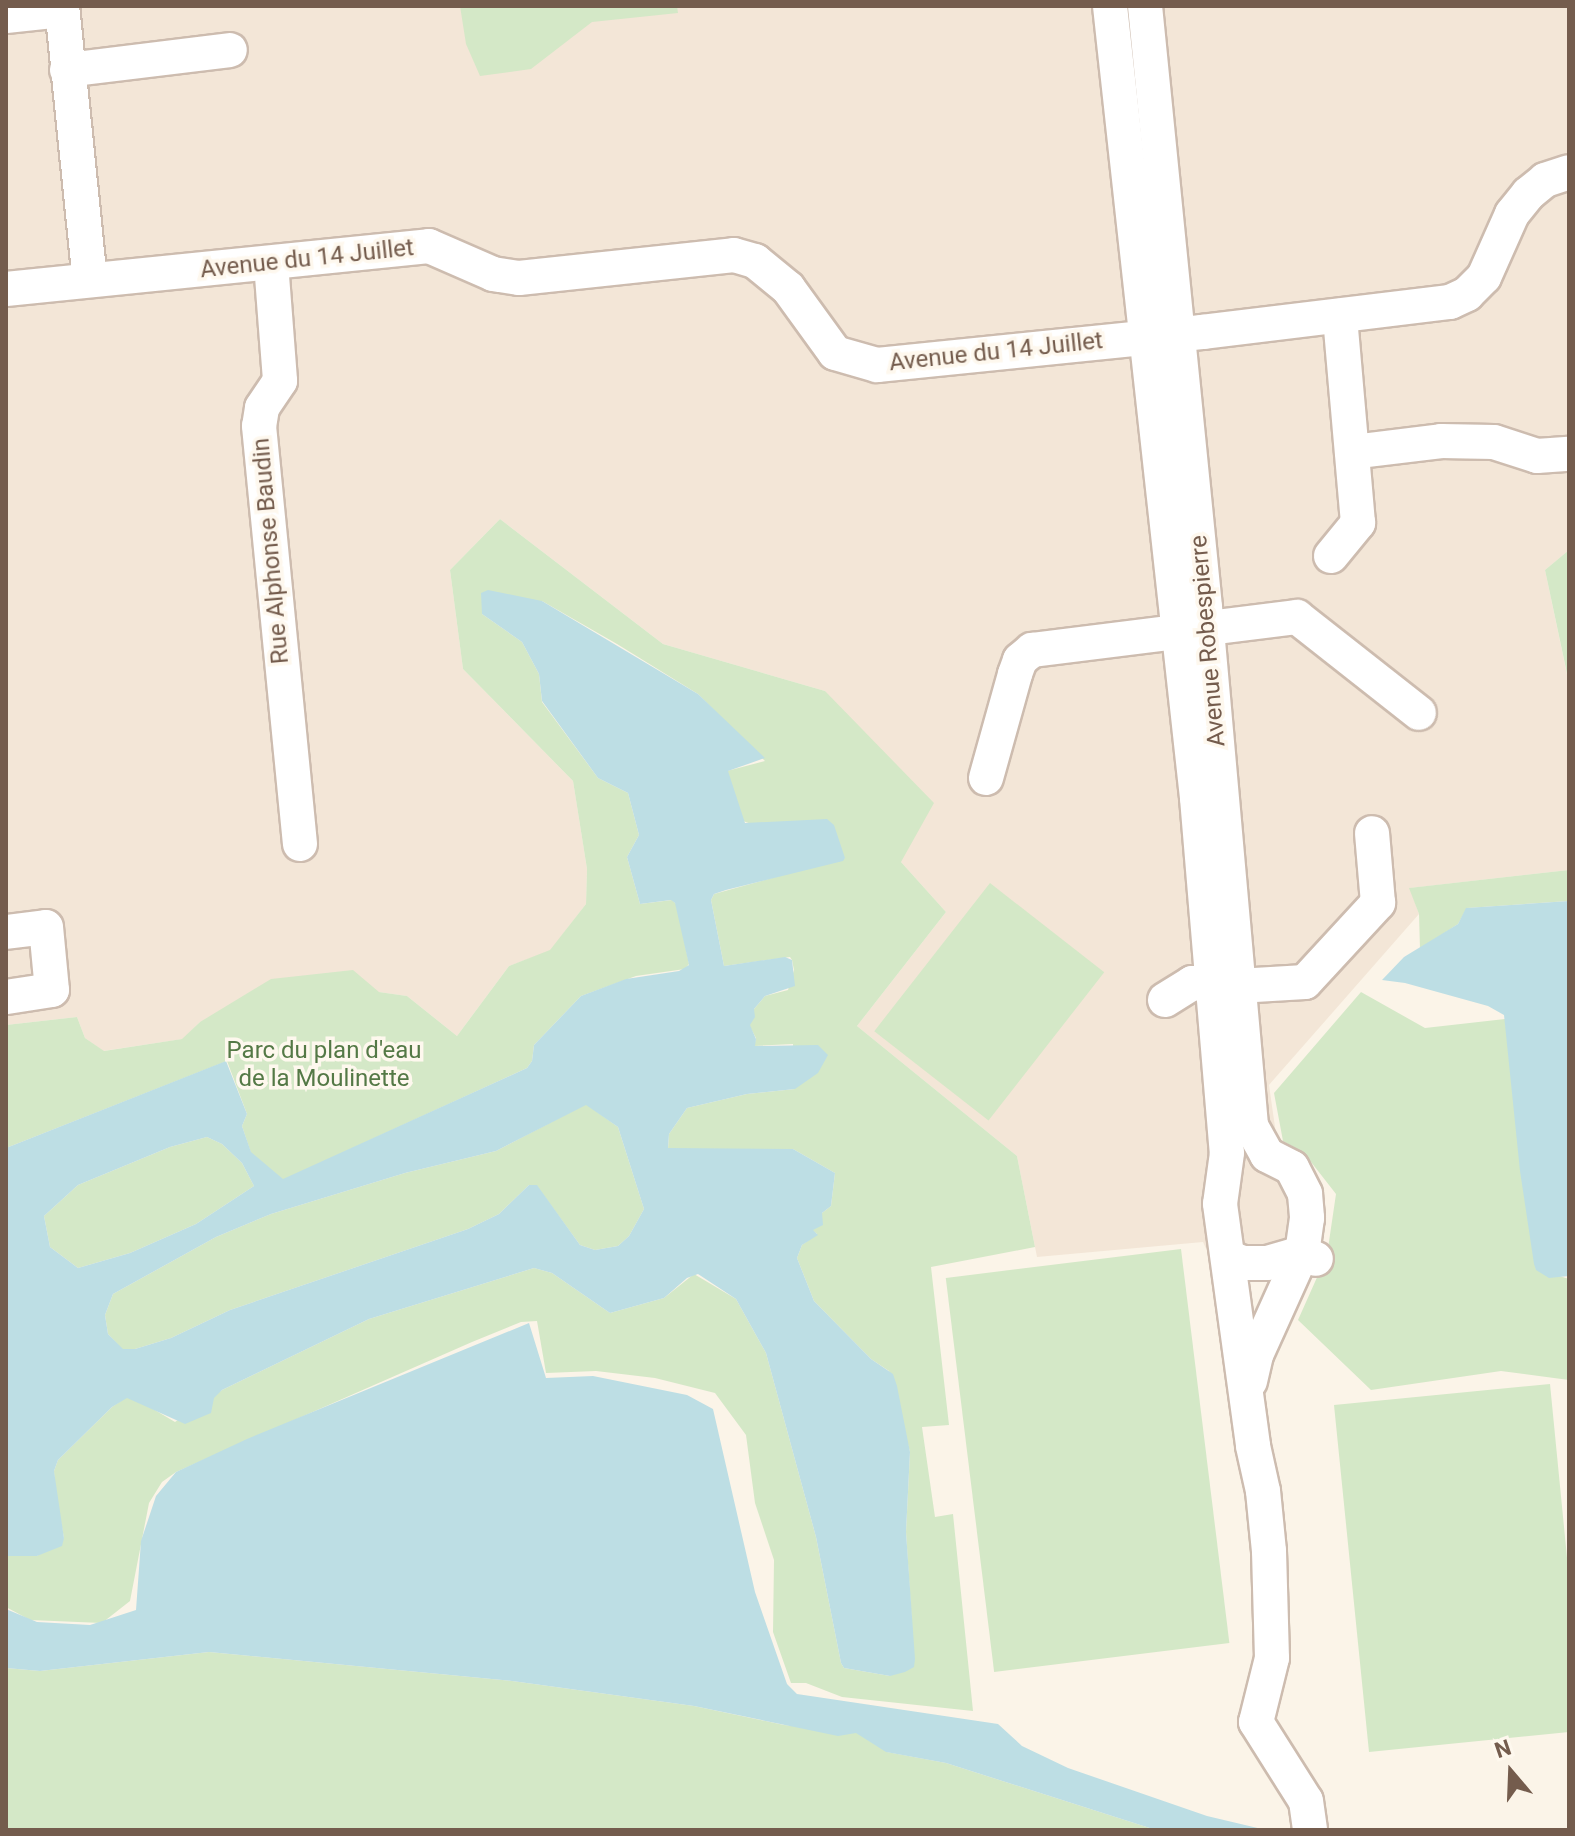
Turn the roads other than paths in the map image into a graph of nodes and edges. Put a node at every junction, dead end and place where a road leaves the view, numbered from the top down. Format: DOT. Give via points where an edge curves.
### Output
graph roads {
  1 [pos="1110,6"];
  2 [pos="1145,6"];
  3 [pos="62,8"];
  4 [pos="6,16"];
  5 [pos="230,50"];
  6 [pos="67,70"];
  7 [pos="1569,172"];
  8 [pos="271,263"];
  9 [pos="90,280"];
  10 [pos="6,289"];
  11 [pos="1340,316"];
  12 [pos="1178,334"];
  13 [pos="1144,337"];
  14 [pos="1352,452"];
  15 [pos="1553,455"];
  16 [pos="1331,556"];
  17 [pos="1193,630"];
  18 [pos="1419,713"];
  19 [pos="986,778"];
  20 [pos="1372,833"];
  21 [pos="300,844"];
  22 [pos="6,932"];
  23 [pos="1226,985"];
  24 [pos="6,997"];
  25 [pos="1165,1000"];
  26 [pos="1309,1256"];
  27 [pos="1228,1257"];
  28 [pos="1247,1394"];
  29 [pos="1310,1830"];
  1 -- 13 [label="street, Avenue Robespierre"];
  2 -- 12 [label="street, Avenue Robespierre"];
  3 -- 4 [label="street"];
  3 -- 6 [label="street"];
  5 -- 6 [label="street"];
  6 -- 9 [label="street"];
  7 -- 11 [label="street, Avenue du 14 Juillet" via="1545,180 1528,194 1512,214 1484,277 1467,294 1432,306"];
  8 -- 9 [label="street, Avenue du 14 Juillet"];
  8 -- 13 [label="street, Avenue du 14 Juillet" via="429,246 470,266 519,278 734,255 755,261 788,288 835,353 877,365"];
  8 -- 21 [label="street, Rue Alphonse Baudin" via="280,381 262,408 259,426"];
  9 -- 10 [label="street, Avenue du 14 Juillet"];
  11 -- 12 [label="street, Avenue du 14 Juillet"];
  11 -- 14 [label="street"];
  12 -- 13 [label="street, Avenue du 14 Juillet"];
  12 -- 17 [label="street, Avenue Robespierre"];
  13 -- 17 [label="street, Avenue Robespierre"];
  14 -- 15 [label="street" via="1441,441 1494,442"];
  14 -- 16 [label="street" via="1358,523"];
  17 -- 18 [label="street" via="1297,617"];
  17 -- 19 [label="street" via="1032,650 1020,660"];
  17 -- 23 [label="street, Avenue Robespierre" via="1197,798"];
  20 -- 23 [label="street" via="1378,903 1305,982"];
  22 -- 24 [label="street" via="46,927 52,990"];
  23 -- 25 [label="street" via="1192,983"];
  23 -- 26 [label="street, Avenue Robespierre" via="1251,1126 1267,1155 1301,1179"];
  23 -- 27 [label="street, Avenue Robespierre" via="1227,1153 1220,1204"];
  26 -- 27 [label="street" via="1267,1263"];
  26 -- 28 [label="street, Avenue Robespierre" via="1256,1355"];
  27 -- 28 [label="street, Avenue Robespierre"];
  28 -- 29 [label="street" via="1268,1536 1272,1658 1256,1722 1306,1801"];
}
